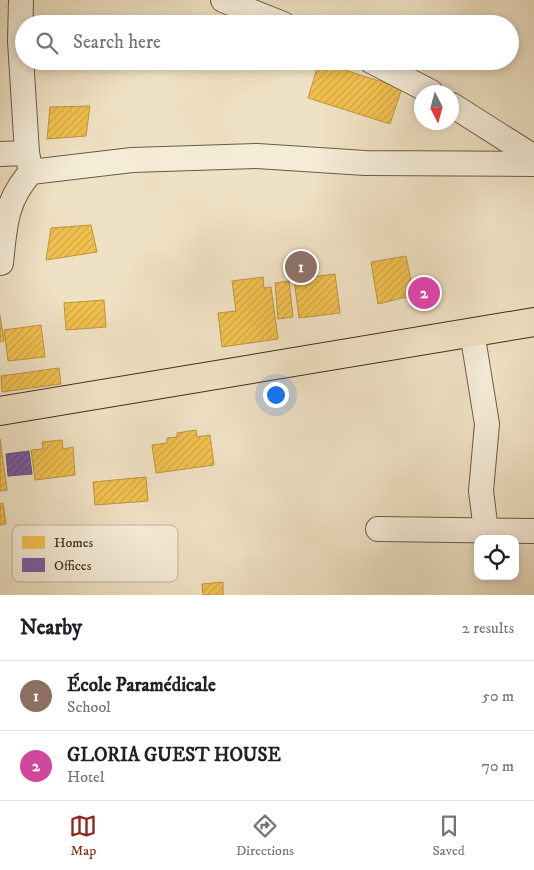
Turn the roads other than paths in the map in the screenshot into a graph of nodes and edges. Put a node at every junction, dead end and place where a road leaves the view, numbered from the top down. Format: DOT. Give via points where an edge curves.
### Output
graph roads {
  1 [pos="21,0"];
  2 [pos="223,0"];
  3 [pos="21,15"];
  4 [pos="260,15"];
  5 [pos="22,70"];
  6 [pos="388,70"];
  7 [pos="417,85"];
  8 [pos="459,109"];
  9 [pos="0,154"];
  10 [pos="534,157"];
  11 [pos="29,163"];
  12 [pos="534,164"];
  13 [pos="1,263"];
  14 [pos="534,322"];
  15 [pos="472,332"];
  16 [pos="0,411"];
  17 [pos="378,529"];
  18 [pos="486,531"];
  19 [pos="534,531"];
  1 -- 3 [label="street"];
  2 -- 4 [label="street"];
  5 -- 11 [label="street"];
  6 -- 7 [label="street"];
  8 -- 10 [label="street"];
  9 -- 11 [label="street"];
  11 -- 12 [label="street" via="257,156 365,163"];
  11 -- 13 [label="street" via="10,201"];
  14 -- 15 [label="main road"];
  15 -- 16 [label="main road"];
  15 -- 18 [label="street" via="487,424 481,491"];
  17 -- 18 [label="street"];
  18 -- 19 [label="street"];
}
